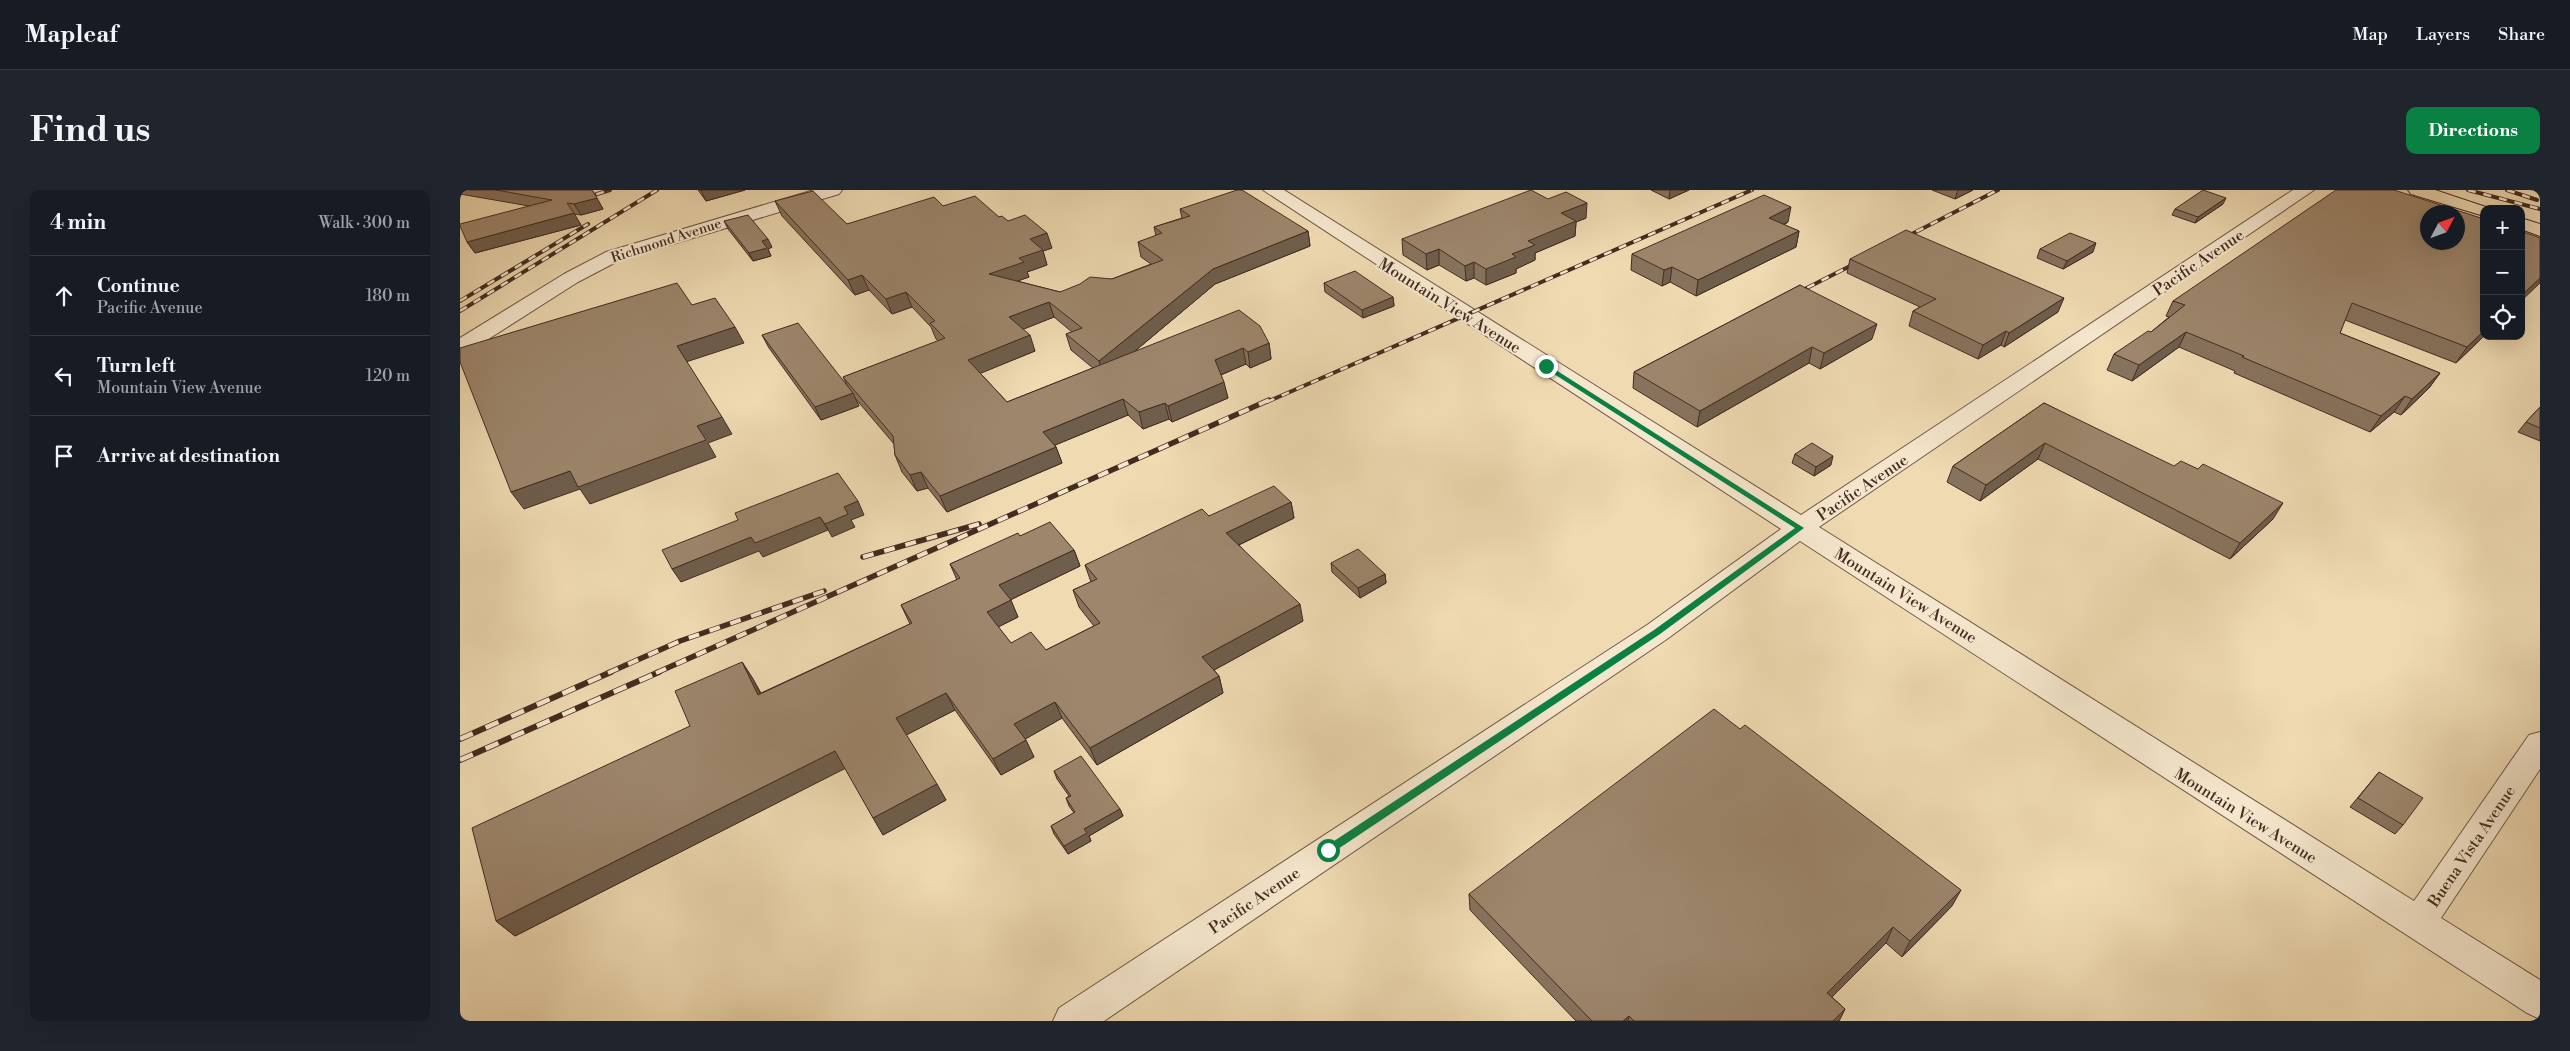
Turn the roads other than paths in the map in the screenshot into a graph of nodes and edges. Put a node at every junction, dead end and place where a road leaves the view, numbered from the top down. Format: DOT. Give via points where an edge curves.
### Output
graph roads {
  1 [pos="833,190"];
  2 [pos="1272,190"];
  3 [pos="2305,190"];
  4 [pos="2417,190"];
  5 [pos="2480,211"];
  6 [pos="2525,225"];
  7 [pos="2540,230"];
  8 [pos="460,347"];
  9 [pos="1800,528"];
  10 [pos="2540,744"];
  11 [pos="2418,924"];
  12 [pos="2540,1001"];
  13 [pos="1072,1021"];
  1 -- 8 [label="street, Richmond Avenue" via="613,256 571,278"];
  2 -- 9 [label="street, Mountain View Avenue"];
  3 -- 9 [label="street, Pacific Avenue"];
  4 -- 5 [label="main road"];
  6 -- 7 [label="main road"];
  9 -- 11 [label="street, Mountain View Avenue"];
  9 -- 13 [label="street, Pacific Avenue" via="1657,632"];
  10 -- 11 [label="street, Buena Vista Avenue"];
  11 -- 12 [label="street, Mountain View Avenue"];
}
